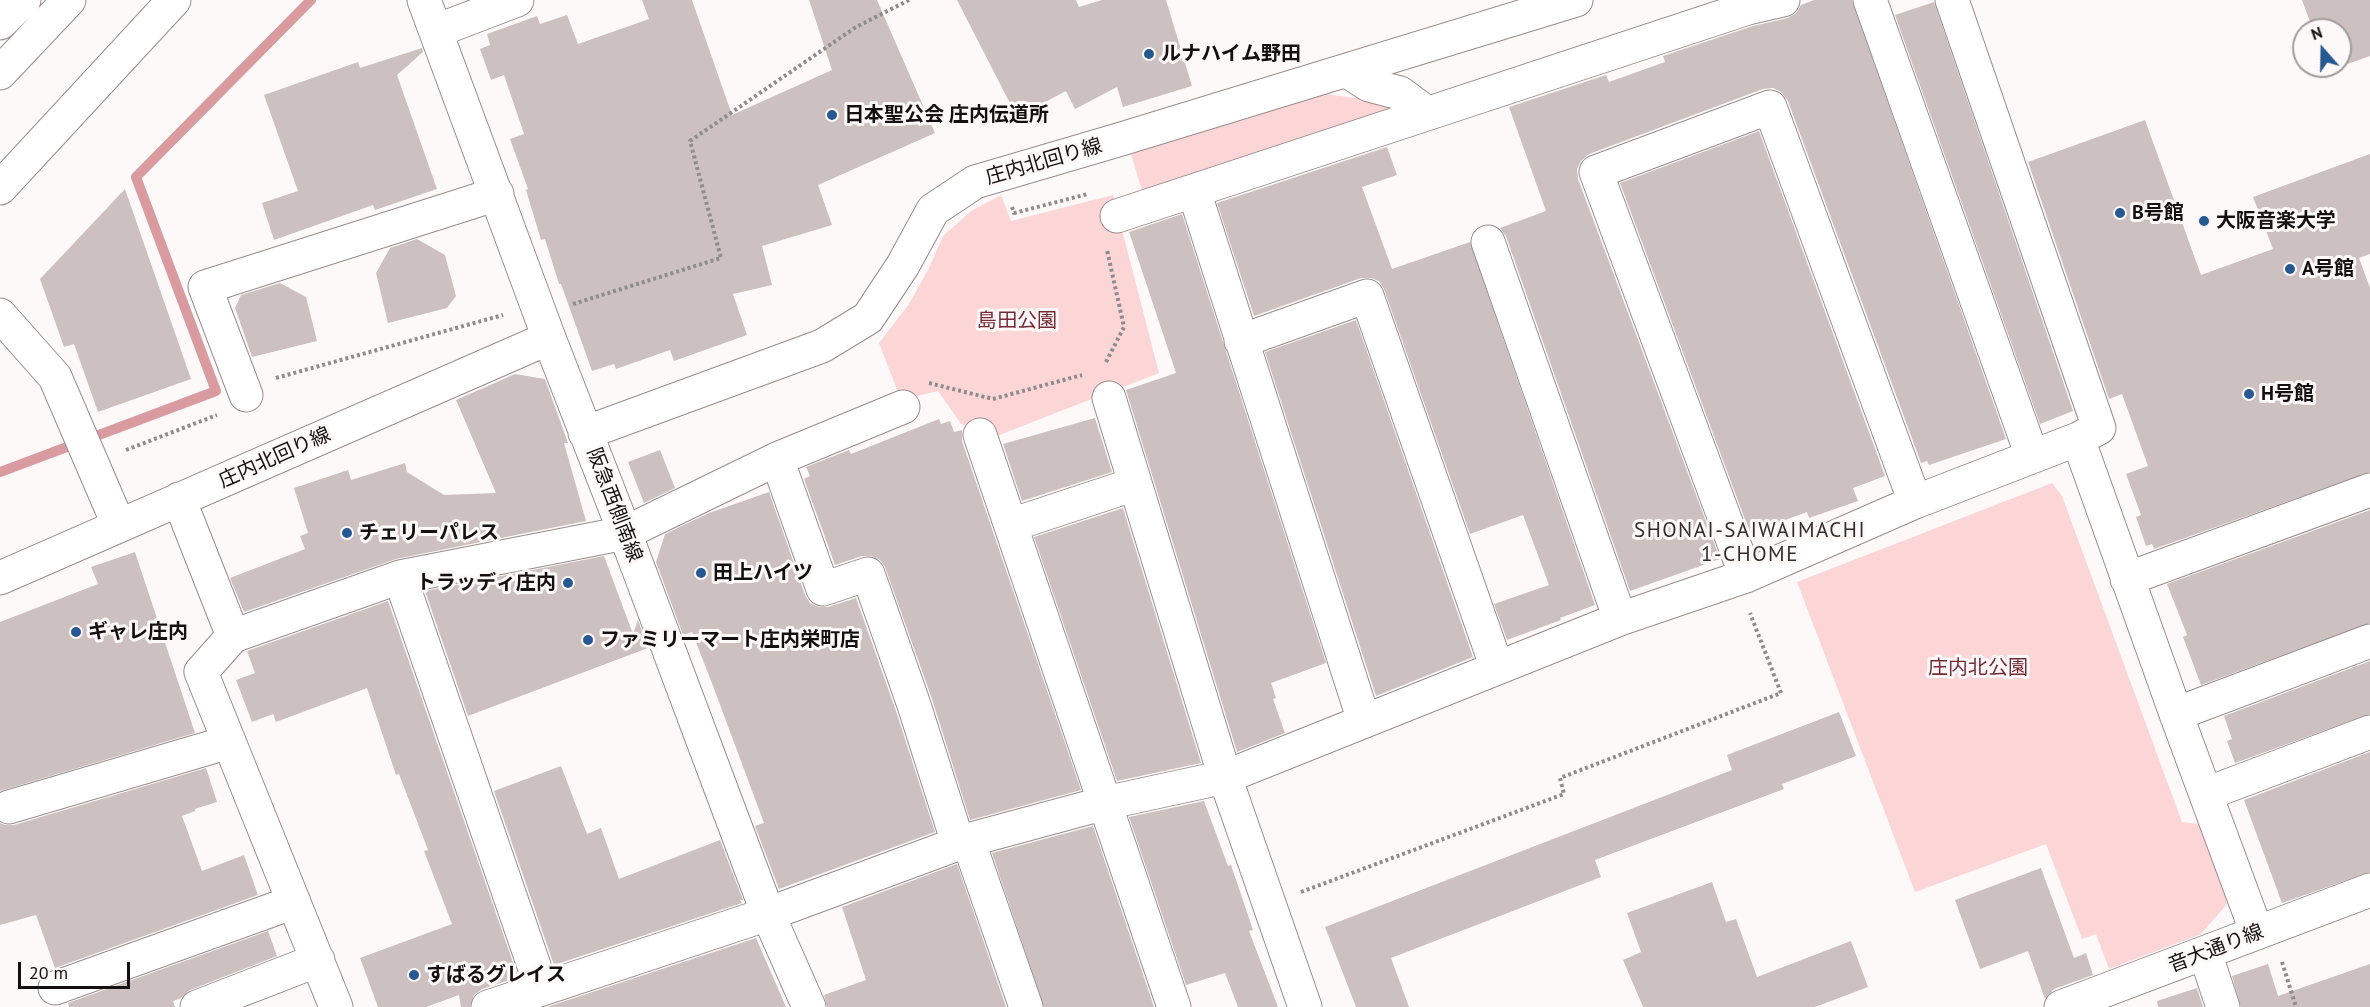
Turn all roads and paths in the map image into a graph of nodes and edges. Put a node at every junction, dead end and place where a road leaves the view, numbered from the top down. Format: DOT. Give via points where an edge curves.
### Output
graph roads {
  1 [pos="24,0"];
  2 [pos="69,0"];
  3 [pos="149,0"];
  4 [pos="174,0"];
  5 [pos="424,0"];
  6 [pos="517,0"];
  7 [pos="909,0"];
  8 [pos="1576,0"];
  9 [pos="1783,0"];
  10 [pos="1870,0"];
  11 [pos="1952,0"];
  12 [pos="0,23"];
  13 [pos="436,32"];
  14 [pos="1347,71"];
  15 [pos="0,73"];
  16 [pos="1418,116"];
  17 [pos="0,155"];
  18 [pos="0,188"];
  19 [pos="1194,191"];
  20 [pos="497,194"];
  21 [pos="1117,216"];
  22 [pos="1488,242"];
  23 [pos="0,315"];
  24 [pos="543,319"];
  25 [pos="1241,341"];
  26 [pos="1106,383"];
  27 [pos="246,395"];
  28 [pos="903,407"];
  29 [pos="585,433"];
  30 [pos="980,435"];
  31 [pos="2078,439"];
  32 [pos="2032,456"];
  33 [pos="777,459"];
  34 [pos="90,461"];
  35 [pos="1136,484"];
  36 [pos="2370,490"];
  37 [pos="180,499"];
  38 [pos="1915,502"];
  39 [pos="1011,525"];
  40 [pos="118,526"];
  41 [pos="625,532"];
  42 [pos="400,577"];
  43 [pos="0,578"];
  44 [pos="1742,578"];
  45 [pos="2127,579"];
  46 [pos="1620,619"];
  47 [pos="233,636"];
  48 [pos="2370,641"];
  49 [pos="1497,668"];
  50 [pos="2176,714"];
  51 [pos="1364,722"];
  52 [pos="2370,732"];
  53 [pos="229,742"];
  54 [pos="1225,777"];
  55 [pos="2206,794"];
  56 [pos="1105,803"];
  57 [pos="9,807"];
  58 [pos="963,842"];
  59 [pos="2370,890"];
  60 [pos="294,902"];
  61 [pos="1269,904"];
  62 [pos="768,914"];
  63 [pos="2264,930"];
  64 [pos="2205,953"];
  65 [pos="318,960"];
  66 [pos="55,988"];
  67 [pos="542,989"];
  68 [pos="2094,1001"];
  69 [pos="197,1007"];
  70 [pos="336,1007"];
  71 [pos="488,1007"];
  72 [pos="809,1007"];
  73 [pos="1026,1007"];
  74 [pos="1174,1007"];
  75 [pos="1305,1007"];
  76 [pos="2061,1007"];
  77 [pos="2223,1007"];
  78 [pos="2296,1007"];
  1 -- 12 [label="main road"];
  2 -- 15 [label="main road"];
  3 -- 17 [label="main road"];
  4 -- 18 [label="main road"];
  5 -- 13 [label="main road, 阪急西側南線"];
  6 -- 13 [label="main road"];
  7 -- 24 [label="path" via="856,27 690,141 720,258"];
  8 -- 14 [label="main road, 庄内北回り線"];
  9 -- 16 [label="main road"];
  10 -- 32 [label="main road"];
  11 -- 31 [label="main road" via="2099,428"];
  13 -- 20 [label="main road, 阪急西側南線"];
  14 -- 16 [label="main road" via="1370,85 1400,93"];
  14 -- 29 [label="main road, 庄内北回り線" via="975,182 933,210 868,318 822,346"];
  16 -- 19 [label="main road"];
  19 -- 21 [label="main road"];
  19 -- 25 [label="main road"];
  20 -- 24 [label="main road, 阪急西側南線"];
  20 -- 27 [label="main road" via="205,287"];
  21 -- 26 [label="path" via="1103,232 1124,327"];
  22 -- 46 [label="main road"];
  23 -- 34 [label="main road" via="55,377"];
  24 -- 27 [label="path" via="269,380"];
  24 -- 29 [label="main road, 阪急西側南線"];
  24 -- 37 [label="main road, 庄内北回り線"];
  25 -- 49 [label="main road" via="1367,296"];
  25 -- 51 [label="main road"];
  26 -- 28 [label="path" via="993,399 931,383 904,390"];
  26 -- 35 [label="main road"];
  27 -- 34 [label="path" via="235,407"];
  28 -- 33 [label="main road"];
  29 -- 41 [label="main road, 阪急西側南線"];
  30 -- 39 [label="main road"];
  31 -- 32 [label="main road"];
  31 -- 45 [label="main road"];
  32 -- 38 [label="main road"];
  33 -- 41 [label="main road"];
  33 -- 58 [label="main road" via="824,589 868,574"];
  34 -- 40 [label="main road"];
  35 -- 39 [label="main road"];
  35 -- 54 [label="main road"];
  36 -- 45 [label="main road"];
  37 -- 40 [label="main road, 庄内北回り線"];
  37 -- 47 [label="main road"];
  38 -- 44 [label="main road"];
  38 -- 44 [label="main road" via="1770,107 1596,172"];
  39 -- 56 [label="main road"];
  40 -- 43 [label="main road, 庄内北回り線"];
  41 -- 42 [label="main road"];
  41 -- 62 [label="main road, 阪急西側南線"];
  42 -- 47 [label="main road"];
  42 -- 67 [label="main road"];
  44 -- 46 [label="main road"];
  44 -- 61 [label="path" via="1781,693 1560,778 1564,794"];
  45 -- 50 [label="main road"];
  46 -- 49 [label="main road"];
  47 -- 53 [label="main road" via="201,672"];
  48 -- 50 [label="main road"];
  49 -- 51 [label="main road"];
  50 -- 55 [label="main road"];
  51 -- 54 [label="main road"];
  52 -- 55 [label="main road"];
  53 -- 57 [label="main road"];
  53 -- 60 [label="main road"];
  54 -- 56 [label="main road"];
  54 -- 61 [label="main road"];
  55 -- 63 [label="main road"];
  56 -- 58 [label="main road"];
  56 -- 74 [label="main road"];
  58 -- 62 [label="main road"];
  58 -- 73 [label="main road"];
  59 -- 63 [label="main road, 音大通り線"];
  60 -- 65 [label="main road"];
  60 -- 66 [label="main road"];
  61 -- 75 [label="main road"];
  62 -- 67 [label="main road"];
  62 -- 72 [label="main road, 阪急西側南線"];
  63 -- 64 [label="main road, 音大通り線"];
  63 -- 78 [label="path"];
  64 -- 68 [label="main road, 音大通り線"];
  64 -- 77 [label="main road"];
  65 -- 69 [label="main road"];
  65 -- 70 [label="main road"];
  67 -- 71 [label="main road"];
  68 -- 76 [label="main road, 音大通り線"];
}
